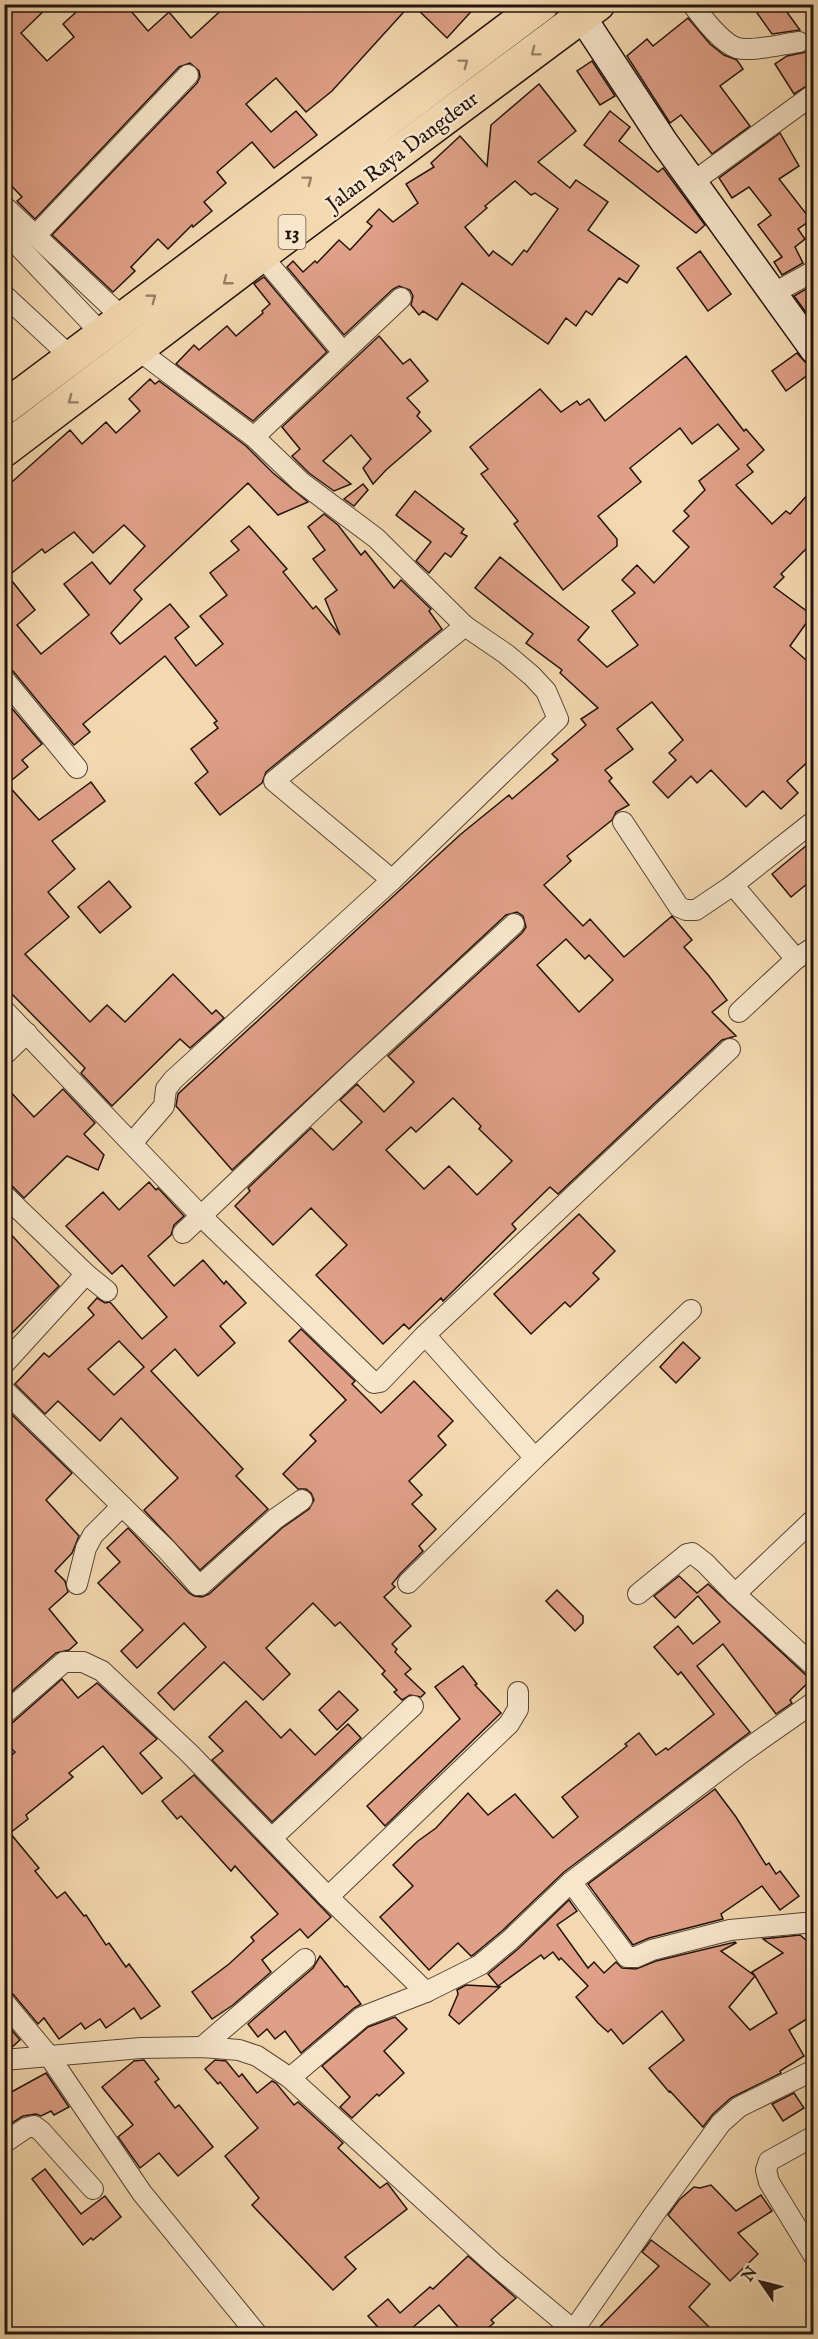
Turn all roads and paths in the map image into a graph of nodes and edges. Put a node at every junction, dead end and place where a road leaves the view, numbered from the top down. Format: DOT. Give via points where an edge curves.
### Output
graph roads {
  1 [pos="542,4"];
  2 [pos="692,4"];
  3 [pos="590,11"];
  4 [pos="799,42"];
  5 [pos="188,75"];
  6 [pos="813,93"];
  7 [pos="693,182"];
  8 [pos="4,206"];
  9 [pos="4,231"];
  10 [pos="36,235"];
  11 [pos="261,255"];
  12 [pos="813,271"];
  13 [pos="772,294"];
  14 [pos="4,295"];
  15 [pos="401,298"];
  16 [pos="113,327"];
  17 [pos="138,350"];
  18 [pos="813,350"];
  19 [pos="342,351"];
  20 [pos="72,358"];
  21 [pos="4,408"];
  22 [pos="254,437"];
  23 [pos="4,450"];
  24 [pos="465,626"];
  25 [pos="4,679"];
  26 [pos="77,768"];
  27 [pos="813,821"];
  28 [pos="623,822"];
  29 [pos="392,880"];
  30 [pos="733,885"];
  31 [pos="514,924"];
  32 [pos="813,947"];
  33 [pos="796,960"];
  34 [pos="4,1010"];
  35 [pos="739,1012"];
  36 [pos="27,1033"];
  37 [pos="730,1049"];
  38 [pos="4,1055"];
  39 [pos="132,1143"];
  40 [pos="4,1195"];
  41 [pos="201,1216"];
  42 [pos="183,1233"];
  43 [pos="86,1274"];
  44 [pos="107,1291"];
  45 [pos="691,1310"];
  46 [pos="425,1335"];
  47 [pos="4,1364"];
  48 [pos="4,1390"];
  49 [pos="535,1458"];
  50 [pos="302,1500"];
  51 [pos="122,1506"];
  52 [pos="813,1519"];
  53 [pos="408,1583"];
  54 [pos="77,1584"];
  55 [pos="638,1594"];
  56 [pos="735,1594"];
  57 [pos="813,1666"];
  58 [pos="518,1692"];
  59 [pos="813,1702"];
  60 [pos="413,1706"];
  61 [pos="4,1714"];
  62 [pos="272,1838"];
  63 [pos="571,1882"];
  64 [pos="328,1897"];
  65 [pos="804,1923"];
  66 [pos="305,1959"];
  67 [pos="426,1992"];
  68 [pos="4,2002"];
  69 [pos="202,2047"];
  70 [pos="8,2056"];
  71 [pos="49,2056"];
  72 [pos="813,2070"];
  73 [pos="290,2078"];
  74 [pos="813,2136"];
  75 [pos="4,2143"];
  76 [pos="93,2189"];
  77 [pos="813,2256"];
  78 [pos="576,2333"];
  79 [pos="257,2334"];
  16 -- 1 [label="highway, Jalan Raya Dangdeur / 13, one-way"];
  2 -- 4 [label="street" via="707,24 735,47"];
  3 -- 7 [label="street" via="622,81"];
  3 -- 11 [label="highway, Jalan Raya Dangdeur / 13, one-way"];
  5 -- 10 [label="street"];
  6 -- 7 [label="street"];
  7 -- 13 [label="street"];
  8 -- 10 [label="street"];
  9 -- 16 [label="street"];
  10 -- 16 [label="street"];
  11 -- 17 [label="highway, Jalan Raya Dangdeur / 13, one-way"];
  11 -- 19 [label="street"];
  12 -- 13 [label="street"];
  13 -- 18 [label="street"];
  14 -- 20 [label="street"];
  15 -- 19 [label="street"];
  16 -- 20 [label="highway, Jalan Raya Dangdeur / 13"];
  17 -- 22 [label="street"];
  17 -- 23 [label="highway, Jalan Raya Dangdeur / 13, one-way"];
  19 -- 22 [label="street"];
  20 -- 21 [label="highway, Jalan Raya Dangdeur / 13"];
  22 -- 24 [label="street" via="301,482 376,538"];
  24 -- 29 [label="street" via="532,676 546,692 558,719"];
  24 -- 29 [label="street" via="274,781"];
  25 -- 26 [label="street"];
  27 -- 30 [label="street"];
  28 -- 30 [label="street" via="679,907 696,910"];
  29 -- 39 [label="street" via="173,1080 166,1089 164,1106"];
  30 -- 33 [label="street"];
  31 -- 41 [label="street"];
  32 -- 33 [label="street"];
  33 -- 35 [label="street"];
  34 -- 36 [label="street"];
  36 -- 38 [label="street"];
  36 -- 39 [label="street"];
  37 -- 46 [label="street"];
  39 -- 41 [label="street"];
  40 -- 43 [label="street"];
  41 -- 42 [label="street"];
  41 -- 46 [label="street" via="374,1383 380,1382"];
  43 -- 44 [label="street"];
  43 -- 47 [label="street"];
  45 -- 49 [label="street"];
  46 -- 49 [label="street"];
  48 -- 51 [label="street"];
  49 -- 53 [label="street"];
  50 -- 51 [label="street" via="201,1585"];
  51 -- 54 [label="street" via="93,1535"];
  52 -- 56 [label="street"];
  55 -- 56 [label="street" via="692,1553"];
  56 -- 57 [label="street"];
  58 -- 64 [label="street" via="518,1709 509,1724"];
  59 -- 63 [label="street"];
  60 -- 62 [label="street"];
  61 -- 62 [label="street" via="64,1662 83,1662 102,1671"];
  62 -- 64 [label="street"];
  63 -- 65 [label="street" via="627,1958 730,1930"];
  63 -- 67 [label="street" via="480,1965"];
  64 -- 67 [label="street"];
  66 -- 69 [label="street"];
  67 -- 73 [label="street" via="362,2017"];
  68 -- 71 [label="street"];
  69 -- 71 [label="street"];
  69 -- 73 [label="street" via="239,2050"];
  70 -- 71 [label="street"];
  71 -- 79 [label="street" via="142,2193"];
  72 -- 78 [label="street" via="739,2107 721,2123 655,2213"];
  73 -- 78 [label="street"];
  74 -- 77 [label="street" via="769,2161 766,2170 769,2182"];
  75 -- 76 [label="street" via="34,2126"];
}
